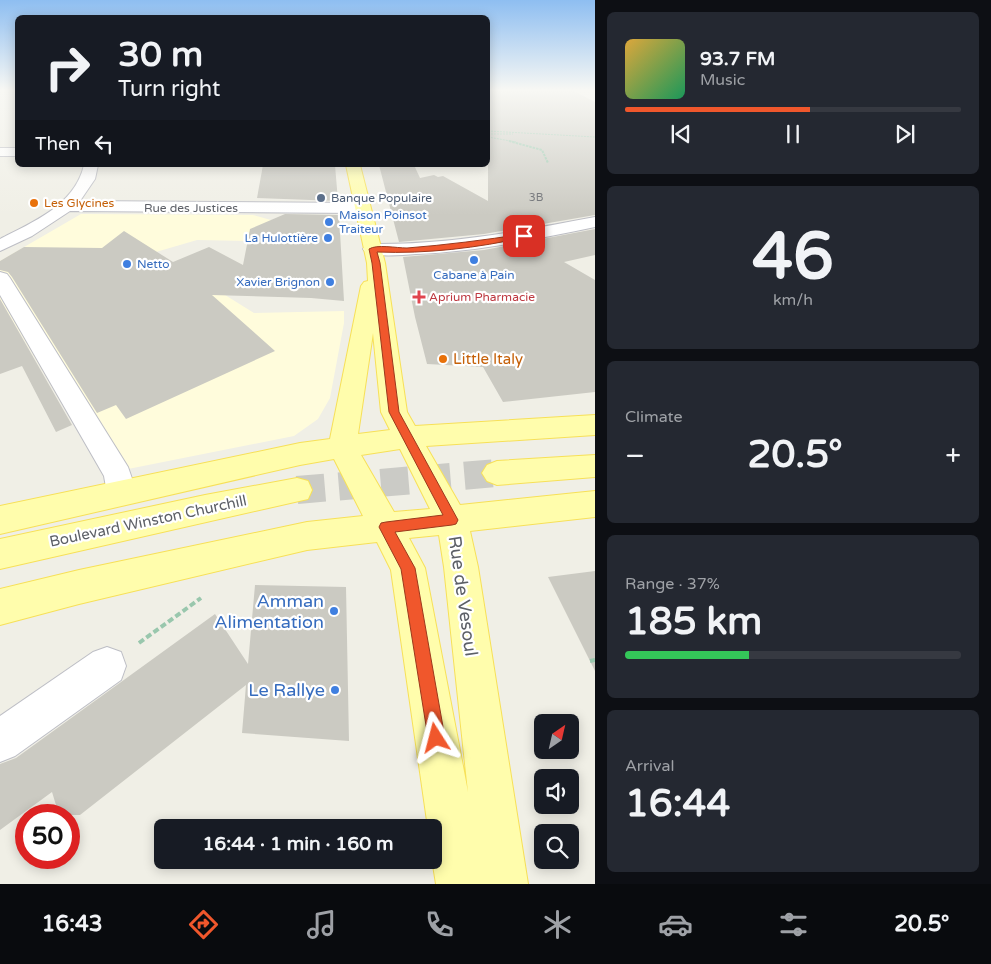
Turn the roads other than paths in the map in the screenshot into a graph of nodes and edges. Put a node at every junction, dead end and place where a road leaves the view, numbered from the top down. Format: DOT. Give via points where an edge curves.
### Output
graph roads {
  1 [pos="0,152"];
  2 [pos="15,152"];
  3 [pos="91,167"];
  4 [pos="353,167"];
  5 [pos="68,206"];
  6 [pos="362,208"];
  7 [pos="595,222"];
  8 [pos="0,246"];
  9 [pos="374,256"];
  10 [pos="0,278"];
  11 [pos="595,425"];
  12 [pos="408,437"];
  13 [pos="342,447"];
  14 [pos="595,466"];
  15 [pos="497,473"];
  16 [pos="297,490"];
  17 [pos="122,492"];
  18 [pos="595,504"];
  19 [pos="0,520"];
  20 [pos="452,520"];
  21 [pos="386,527"];
  22 [pos="0,554"];
  23 [pos="0,607"];
  24 [pos="107,666"];
  25 [pos="0,741"];
  26 [pos="461,884"];
  27 [pos="503,884"];
  1 -- 2 [label="street"];
  3 -- 5 [label="street" via="84,189"];
  4 -- 6 [label="main road, Rue de Vesoul"];
  5 -- 6 [label="street, Rue des Justices"];
  5 -- 8 [label="street"];
  6 -- 9 [label="main road, Rue de Vesoul"];
  7 -- 9 [label="street" via="488,243 396,250"];
  9 -- 12 [label="main road, Rue de Vesoul" via="394,412"];
  9 -- 13 [label="main road, Rue de Vesoul"];
  10 -- 17 [label="street" via="118,475"];
  11 -- 12 [label="main road"];
  12 -- 13 [label="main road"];
  12 -- 20 [label="main road, Rue de Vesoul"];
  13 -- 17 [label="main road"];
  13 -- 21 [label="main road"];
  14 -- 15 [label="main road"];
  16 -- 22 [label="main road, Boulevard Winston Churchill"];
  17 -- 19 [label="main road"];
  18 -- 20 [label="main road"];
  20 -- 21 [label="main road"];
  20 -- 27 [label="main road, Rue de Vesoul"];
  21 -- 23 [label="main road" via="307,536"];
  21 -- 26 [label="main road" via="408,568"];
  24 -- 25 [label="street"];
}
